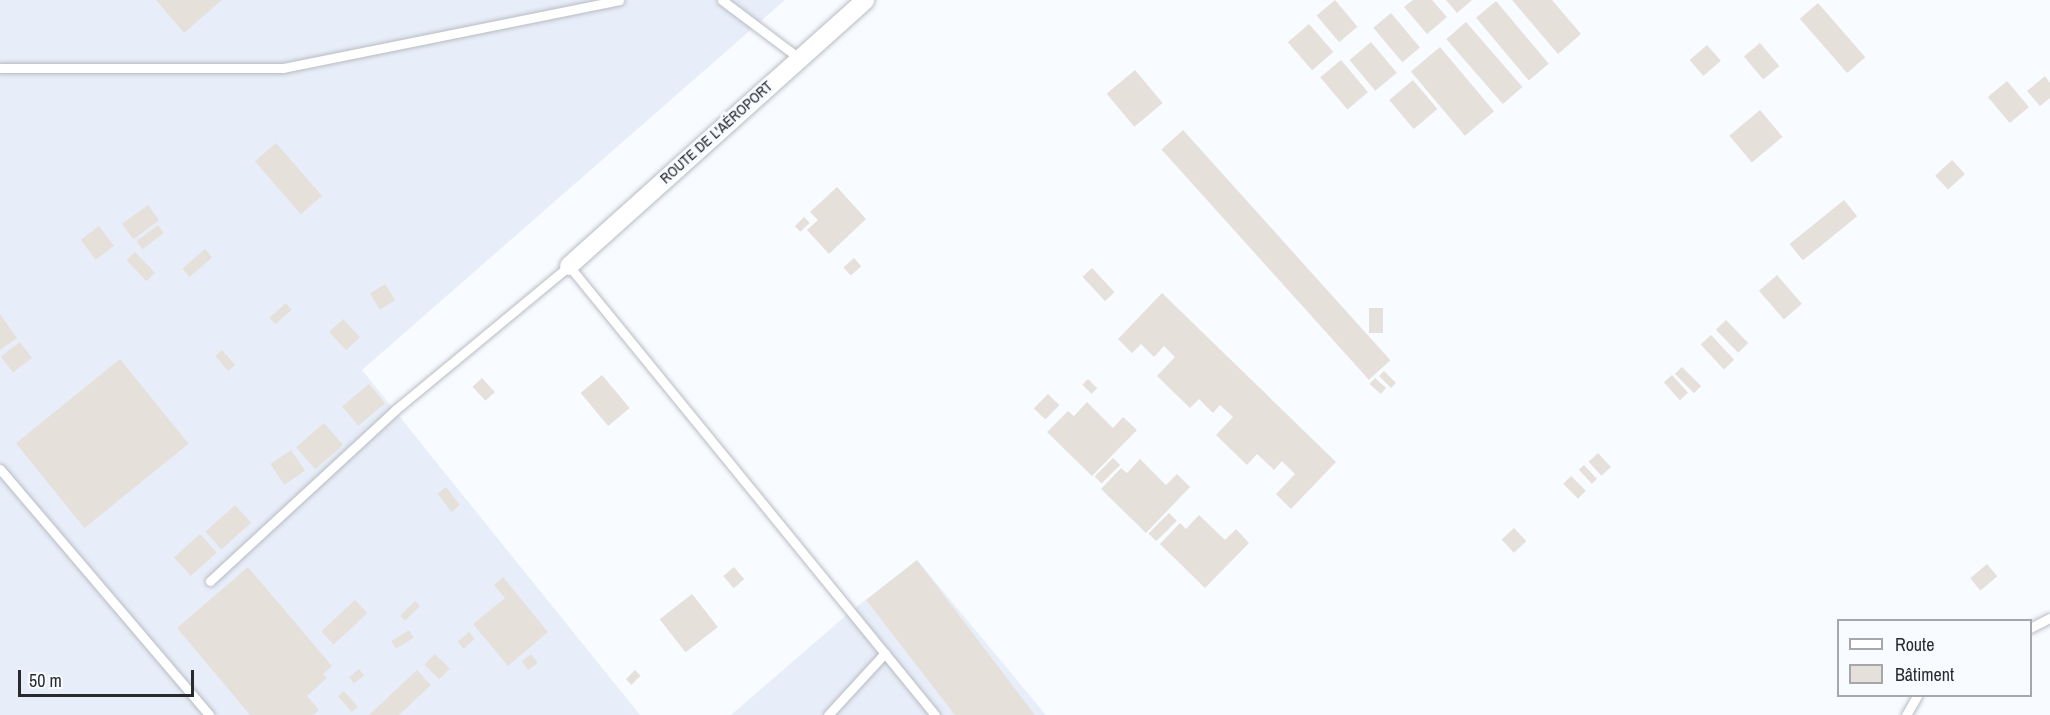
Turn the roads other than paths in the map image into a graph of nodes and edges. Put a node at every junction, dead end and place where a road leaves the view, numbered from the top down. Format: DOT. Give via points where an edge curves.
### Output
graph roads {
  1 [pos="619,0"];
  2 [pos="722,0"];
  3 [pos="865,0"];
  4 [pos="799,58"];
  5 [pos="0,68"];
  6 [pos="569,266"];
  7 [pos="0,469"];
  8 [pos="210,581"];
  9 [pos="2050,618"];
  10 [pos="2032,627"];
  11 [pos="885,654"];
  12 [pos="1916,697"];
  13 [pos="209,715"];
  14 [pos="828,715"];
  15 [pos="935,715"];
  16 [pos="1906,715"];
  1 -- 5 [label="lane" via="283,68"];
  2 -- 4 [label="lane"];
  3 -- 4 [label="street, ROUTE DE L'AÉROPORT"];
  4 -- 6 [label="street, ROUTE DE L'AÉROPORT"];
  6 -- 8 [label="lane" via="395,410"];
  6 -- 11 [label="lane"];
  7 -- 13 [label="lane"];
  9 -- 10 [label="lane"];
  11 -- 14 [label="lane"];
  11 -- 15 [label="lane"];
  12 -- 16 [label="lane"];
}
